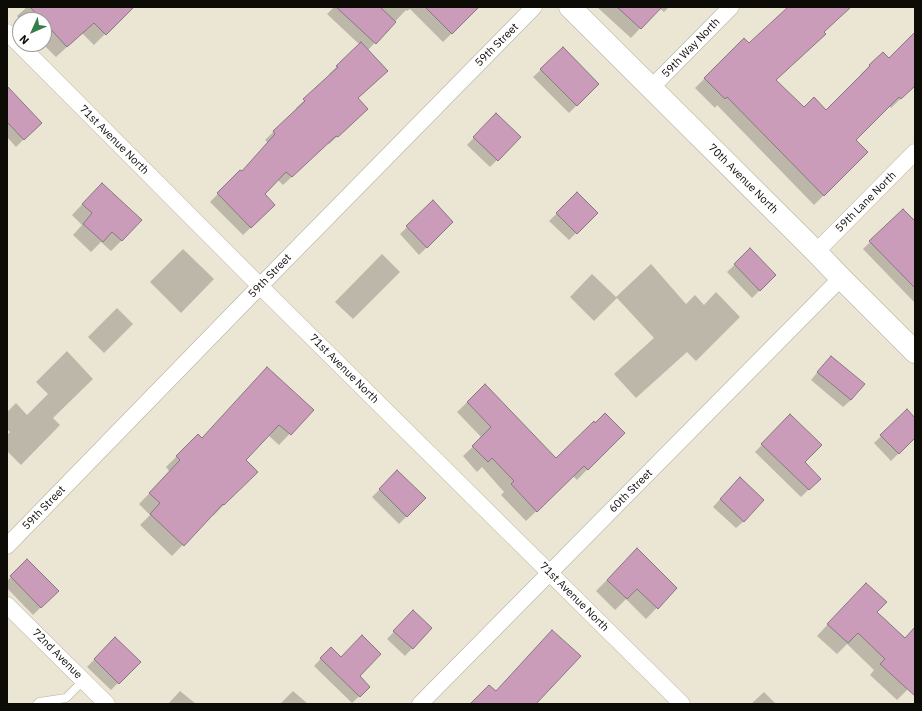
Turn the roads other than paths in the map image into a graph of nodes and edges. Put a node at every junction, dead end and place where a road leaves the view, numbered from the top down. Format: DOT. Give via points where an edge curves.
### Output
graph roads {
  1 [pos="534,7"];
  2 [pos="570,7"];
  3 [pos="731,7"];
  4 [pos="7,32"];
  5 [pos="651,88"];
  6 [pos="915,152"];
  7 [pos="816,252"];
  8 [pos="841,278"];
  9 [pos="260,286"];
  10 [pos="915,352"];
  11 [pos="7,546"];
  12 [pos="550,573"];
  13 [pos="7,605"];
  14 [pos="83,681"];
  15 [pos="37,704"];
  16 [pos="107,704"];
  17 [pos="420,704"];
  18 [pos="682,704"];
  1 -- 9 [label="street, 59th Street"];
  2 -- 5 [label="street, 70th Avenue North"];
  3 -- 5 [label="street, 59th Way North"];
  4 -- 9 [label="street, 71st Avenue North"];
  5 -- 7 [label="street, 70th Avenue North"];
  6 -- 7 [label="street, 59th Lane North"];
  7 -- 8 [label="street, 70th Avenue North"];
  8 -- 10 [label="street, 70th Avenue North"];
  8 -- 12 [label="street, 60th Street"];
  9 -- 11 [label="street, 59th Street"];
  9 -- 12 [label="street, 71st Avenue North"];
  12 -- 17 [label="street, 60th Street"];
  12 -- 18 [label="street, 71st Avenue North"];
  13 -- 14 [label="street, 72nd Avenue"];
  14 -- 15 [label="lane" via="66,698"];
  14 -- 16 [label="street, 72nd Avenue"];
}
